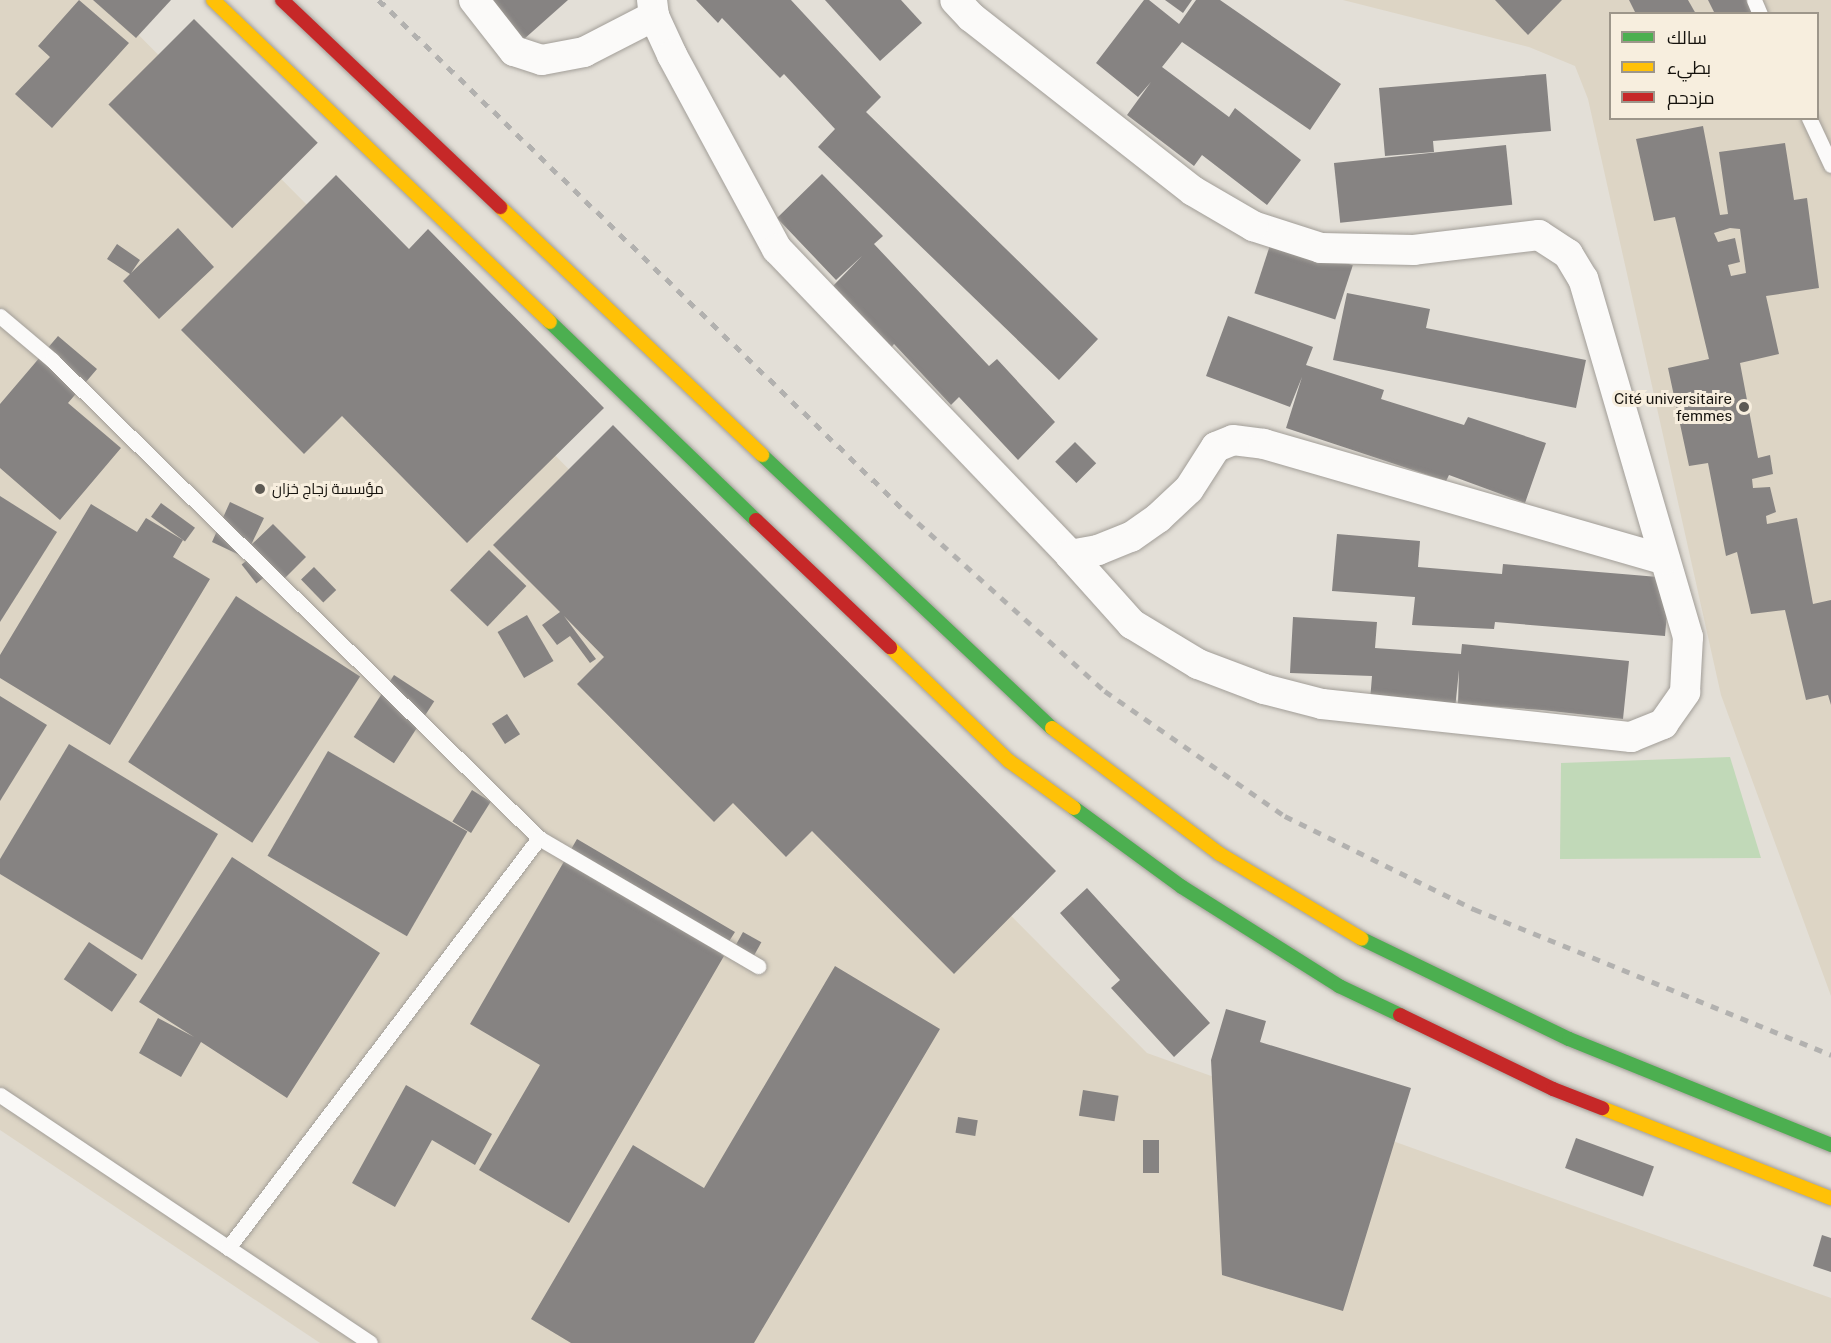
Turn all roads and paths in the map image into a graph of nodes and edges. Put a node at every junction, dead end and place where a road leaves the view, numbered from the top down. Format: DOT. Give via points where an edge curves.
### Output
graph roads {
  1 [pos="213,0"];
  2 [pos="282,0"];
  3 [pos="474,0"];
  4 [pos="955,0"];
  5 [pos="653,8"];
  6 [pos="1810,120"];
  7 [pos="1831,165"];
  8 [pos="0,316"];
  9 [pos="1070,555"];
  10 [pos="1665,560"];
  11 [pos="539,838"];
  12 [pos="758,966"];
  13 [pos="0,1095"];
  14 [pos="1831,1145"];
  15 [pos="1831,1198"];
  16 [pos="228,1248"];
  17 [pos="370,1343"];
  1 -- 15 [label="main road" via="1009,761 1182,887 1339,986 1553,1089"];
  2 -- 14 [label="main road" via="1042,720 1220,854 1348,932 1569,1039"];
  3 -- 5 [label="street" via="514,51 542,60 584,52"];
  4 -- 10 [label="street" via="971,18 1193,191 1252,225 1321,248 1414,250 1539,236 1568,254 1583,279"];
  5 -- 9 [label="street" via="672,55 777,249"];
  6 -- 7 [label="lane"];
  8 -- 11 [label="lane" via="52,360"];
  9 -- 10 [label="street" via="1098,550 1131,537 1158,518 1189,489 1216,447 1233,440 1264,444"];
  9 -- 10 [label="street" via="1132,624 1198,664 1264,689 1322,704 1631,736 1663,724 1685,693 1688,637"];
  11 -- 12 [label="lane"];
  11 -- 16 [label="lane"];
  13 -- 16 [label="lane"];
  16 -- 17 [label="lane"];
}
